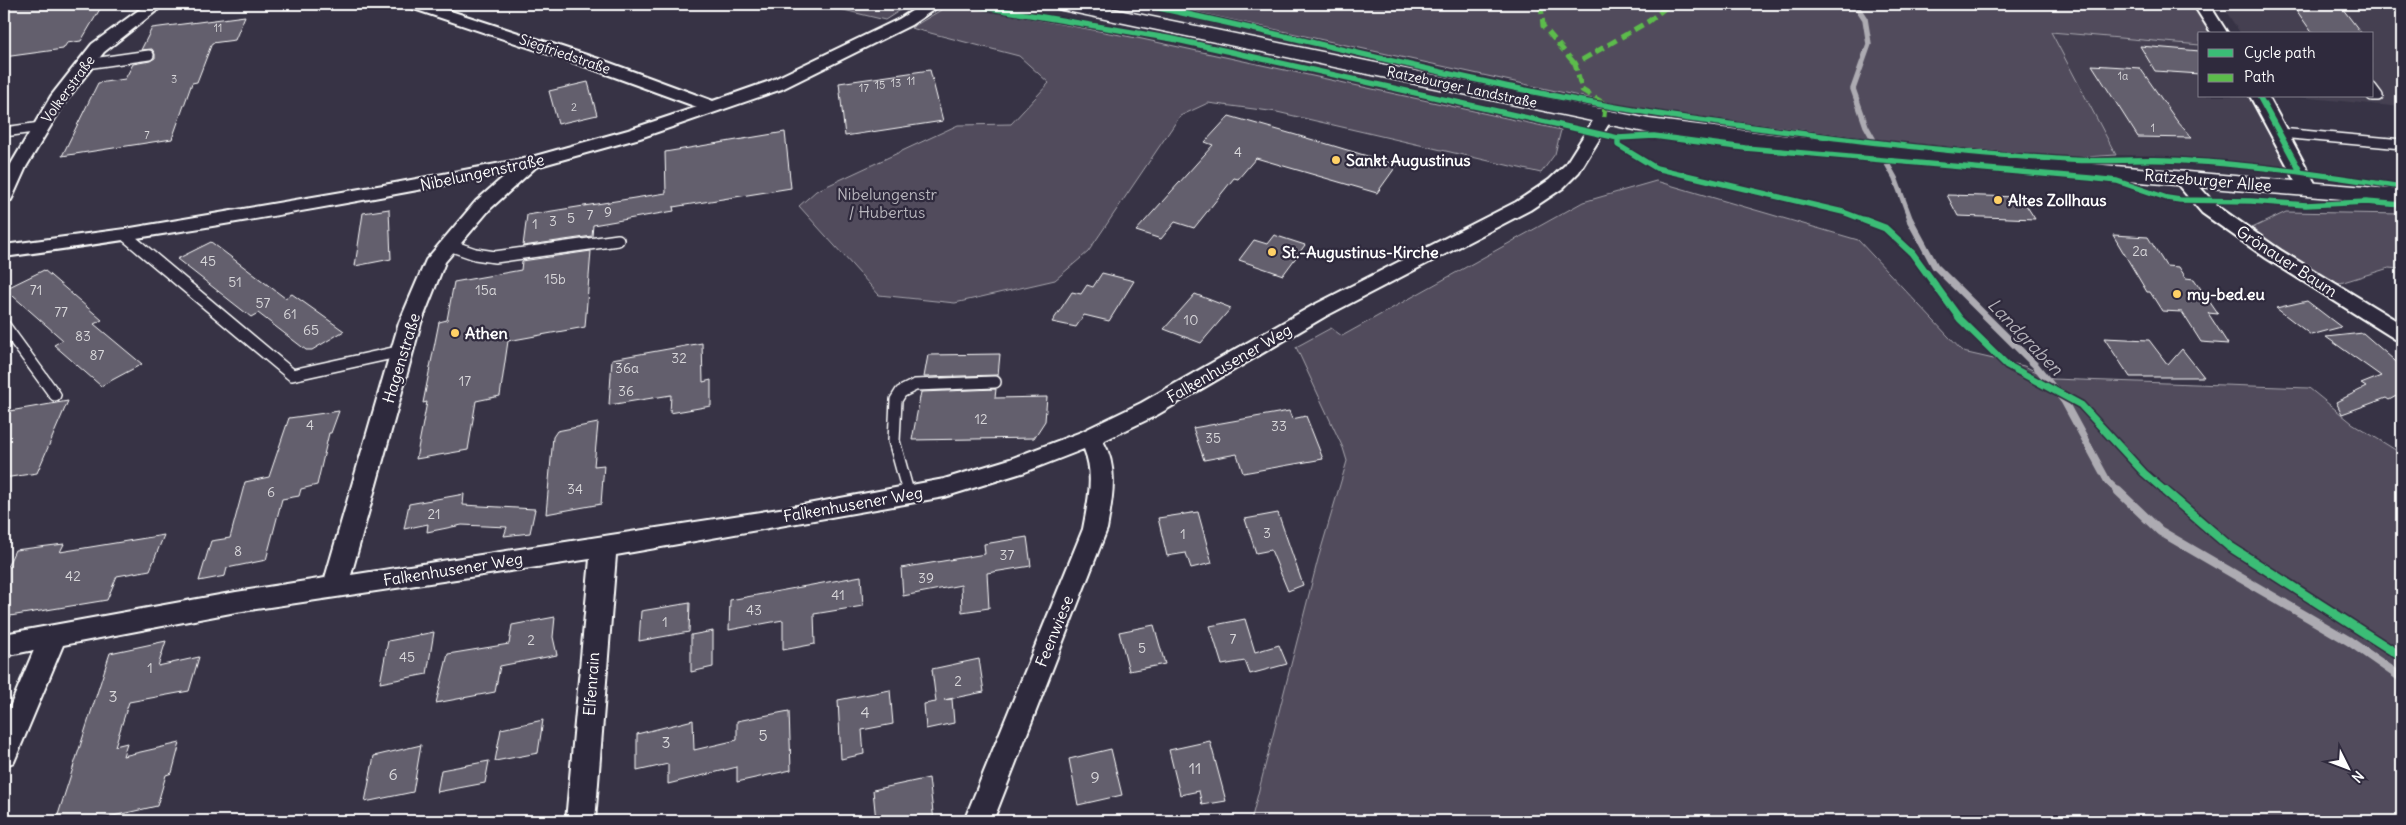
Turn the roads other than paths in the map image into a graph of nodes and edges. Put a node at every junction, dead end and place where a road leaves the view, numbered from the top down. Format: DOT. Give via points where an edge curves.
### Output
graph roads {
  1 [pos="158,4"];
  2 [pos="414,4"];
  3 [pos="934,4"];
  4 [pos="1062,4"];
  5 [pos="2201,4"];
  6 [pos="2219,32"];
  7 [pos="149,55"];
  8 [pos="86,64"];
  9 [pos="2260,98"];
  10 [pos="714,107"];
  11 [pos="1604,117"];
  12 [pos="41,127"];
  13 [pos="4,132"];
  14 [pos="2280,133"];
  15 [pos="2402,144"];
  16 [pos="1865,151"];
  17 [pos="530,163"];
  18 [pos="2181,178"];
  19 [pos="2309,189"];
  20 [pos="4,196"];
  21 [pos="2402,197"];
  22 [pos="125,235"];
  23 [pos="618,240"];
  24 [pos="449,245"];
  25 [pos="4,251"];
  26 [pos="4,325"];
  27 [pos="2402,334"];
  28 [pos="402,351"];
  29 [pos="995,382"];
  30 [pos="55,395"];
  31 [pos="1089,438"];
  32 [pos="909,494"];
  33 [pos="604,546"];
  34 [pos="335,587"];
  35 [pos="53,637"];
  36 [pos="4,646"];
  37 [pos="4,753"];
  38 [pos="581,821"];
  39 [pos="979,821"];
  1 -- 8 [label="street, Volkerstraße" via="98,48"];
  2 -- 10 [label="street, Siegfriedstraße"];
  3 -- 10 [label="street, Nibelungenstraße" via="906,22 808,71"];
  4 -- 11 [label="main road, Ratzeburger Landstraße"];
  5 -- 6 [label="street"];
  7 -- 8 [label="lane"];
  8 -- 12 [label="street, Volkerstraße"];
  9 -- 14 [label="street"];
  10 -- 17 [label="street, Nibelungenstraße" via="634,134"];
  11 -- 16 [label="main road, Ratzeburger Landstraße" via="1658,127"];
  11 -- 31 [label="street, Falkenhusener Weg" via="1572,168 1556,184 1523,206 1319,311 1149,408"];
  12 -- 13 [label="lane"];
  12 -- 20 [label="street, Volkerstraße"];
  14 -- 15 [label="lane"];
  14 -- 19 [label="street"];
  16 -- 18 [label="main road, Ratzeburger Allee"];
  17 -- 22 [label="street, Nibelungenstraße"];
  17 -- 24 [label="street, Hagenstraße" via="483,205"];
  18 -- 19 [label="main road, Ratzeburger Allee"];
  18 -- 27 [label="street, Grönauer Baum" via="2209,209 2273,254"];
  19 -- 21 [label="main road, Ratzeburger Allee"];
  22 -- 25 [label="street, Nibelungenstraße"];
  22 -- 28 [label="lane" via="292,375"];
  23 -- 24 [label="lane" via="495,256 475,254"];
  24 -- 28 [label="street, Hagenstraße" via="436,260"];
  26 -- 30 [label="lane"];
  28 -- 34 [label="street, Hagenstraße"];
  29 -- 32 [label="lane" via="915,385 901,392 896,400 894,441"];
  31 -- 32 [label="street, Falkenhusener Weg" via="1017,466 944,488"];
  31 -- 39 [label="street, Feenwiese" via="1097,448 1102,469 1095,529"];
  32 -- 33 [label="street, Falkenhusener Weg"];
  33 -- 34 [label="street, Falkenhusener Weg"];
  33 -- 38 [label="street, Elfenrain"];
  34 -- 35 [label="street, Falkenhusener Weg" via="236,602"];
  35 -- 36 [label="street, Falkenhusener Weg"];
  35 -- 37 [label="street"];
}
